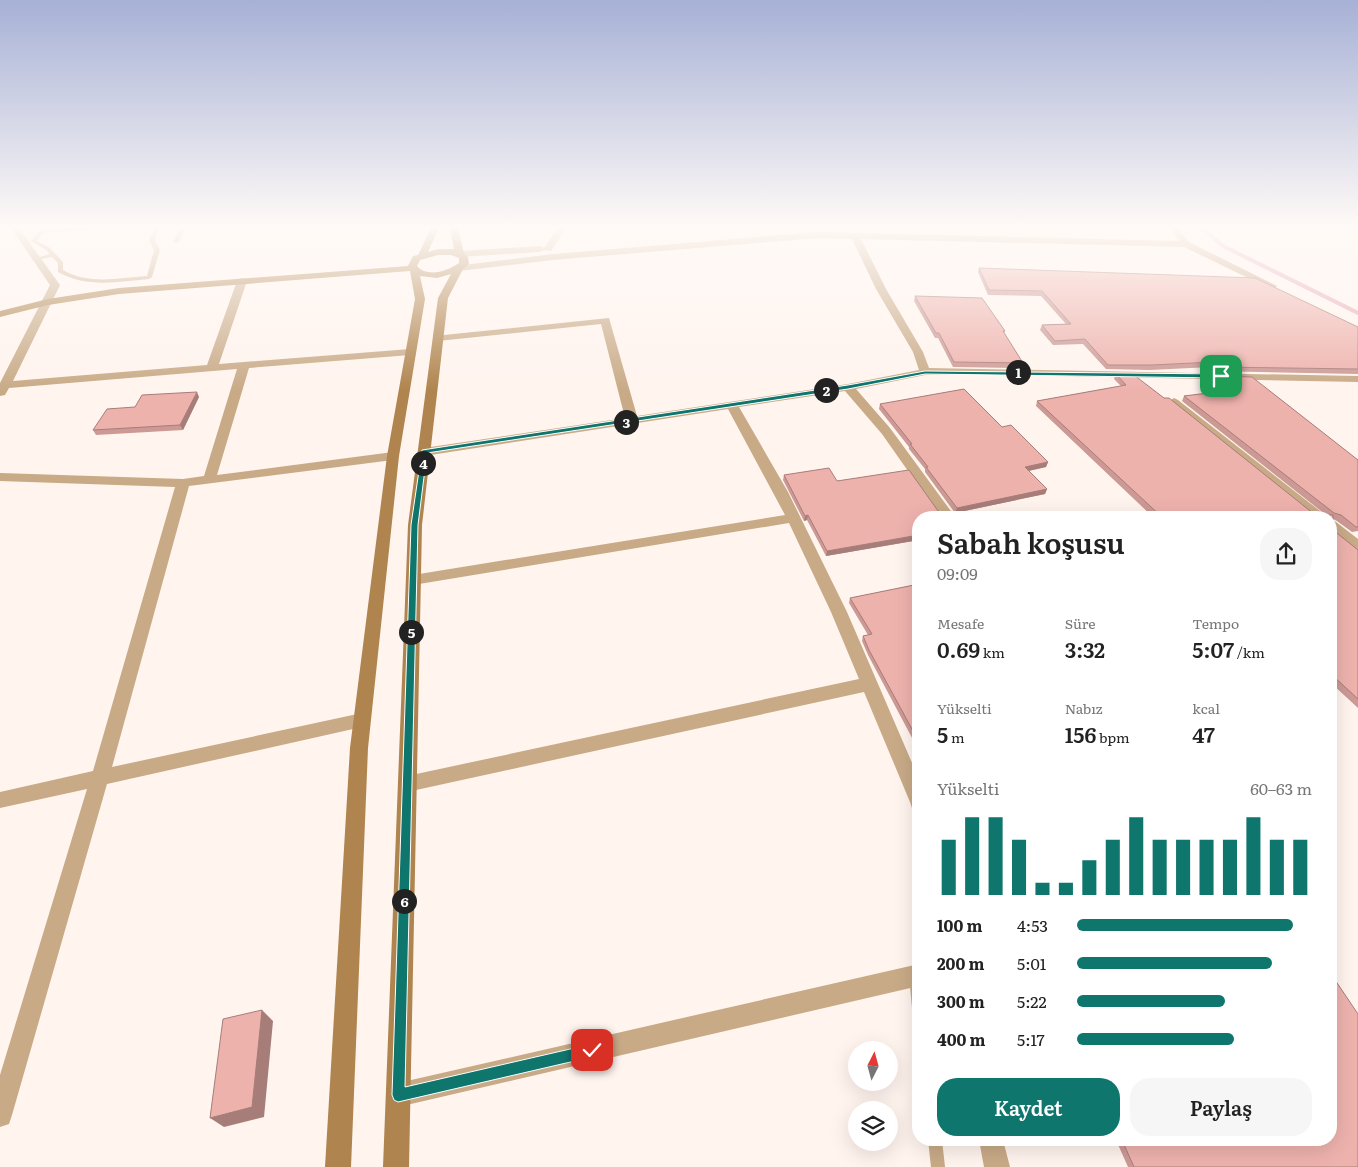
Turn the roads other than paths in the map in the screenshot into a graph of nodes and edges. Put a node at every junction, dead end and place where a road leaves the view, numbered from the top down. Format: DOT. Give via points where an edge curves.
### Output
graph roads {
  1 [pos="53,282"];
  2 [pos="224,282"];
  3 [pos="241,282"];
  4 [pos="418,282"];
  5 [pos="450,282"];
  6 [pos="877,282"];
  7 [pos="1265,282"];
  8 [pos="1281,290"];
  9 [pos="48,302"];
  10 [pos="0,314"];
  11 [pos="438,338"];
  12 [pos="410,352"];
  13 [pos="244,366"];
  14 [pos="212,368"];
  15 [pos="925,372"];
  16 [pos="1358,379"];
  17 [pos="848,387"];
  18 [pos="2,390"];
  19 [pos="1174,402"];
  20 [pos="731,404"];
  21 [pos="632,421"];
  22 [pos="424,452"];
  23 [pos="393,456"];
  24 [pos="0,477"];
  25 [pos="209,480"];
  26 [pos="183,483"];
  27 [pos="944,511"];
  28 [pos="1313,511"];
  29 [pos="793,518"];
  30 [pos="1337,530"];
  31 [pos="1358,546"];
  32 [pos="413,580"];
  33 [pos="870,684"];
  34 [pos="362,720"];
  35 [pos="100,778"];
  36 [pos="407,784"];
  37 [pos="912,785"];
  38 [pos="0,800"];
  39 [pos="912,977"];
  40 [pos="398,1095"];
  41 [pos="0,1116"];
  42 [pos="936,1146"];
  43 [pos="993,1146"];
  44 [pos="338,1167"];
  45 [pos="396,1167"];
  46 [pos="938,1167"];
  47 [pos="996,1167"];
  1 -- 9 [label="street"];
  2 -- 9 [label="main road" via="119,291"];
  3 -- 14 [label="street"];
  4 -- 12 [label="main road" via="420,299"];
  5 -- 11 [label="main road" via="443,298"];
  6 -- 15 [label="street" via="918,352"];
  7 -- 8 [label="street"];
  9 -- 10 [label="main road"];
  9 -- 18 [label="street"];
  11 -- 21 [label="street" via="605,320"];
  11 -- 22 [label="main road"];
  12 -- 13 [label="street"];
  12 -- 23 [label="main road"];
  13 -- 14 [label="street"];
  13 -- 25 [label="street"];
  14 -- 18 [label="street"];
  15 -- 16 [label="street"];
  15 -- 17 [label="street"];
  17 -- 20 [label="street"];
  17 -- 27 [label="street" via="886,431"];
  19 -- 28 [label="street"];
  20 -- 21 [label="street"];
  20 -- 29 [label="street"];
  21 -- 22 [label="street"];
  22 -- 32 [label="main road" via="415,525"];
  23 -- 25 [label="street"];
  23 -- 34 [label="main road"];
  24 -- 26 [label="street"];
  25 -- 26 [label="street"];
  26 -- 35 [label="street"];
  29 -- 32 [label="street"];
  29 -- 33 [label="street"];
  30 -- 31 [label="street"];
  32 -- 36 [label="main road"];
  33 -- 36 [label="street"];
  33 -- 37 [label="street"];
  34 -- 35 [label="street"];
  34 -- 44 [label="main road"];
  35 -- 38 [label="street"];
  35 -- 41 [label="street"];
  36 -- 40 [label="main road"];
  39 -- 40 [label="street"];
  40 -- 45 [label="main road"];
  42 -- 46 [label="lane"];
  43 -- 47 [label="street"];
}
